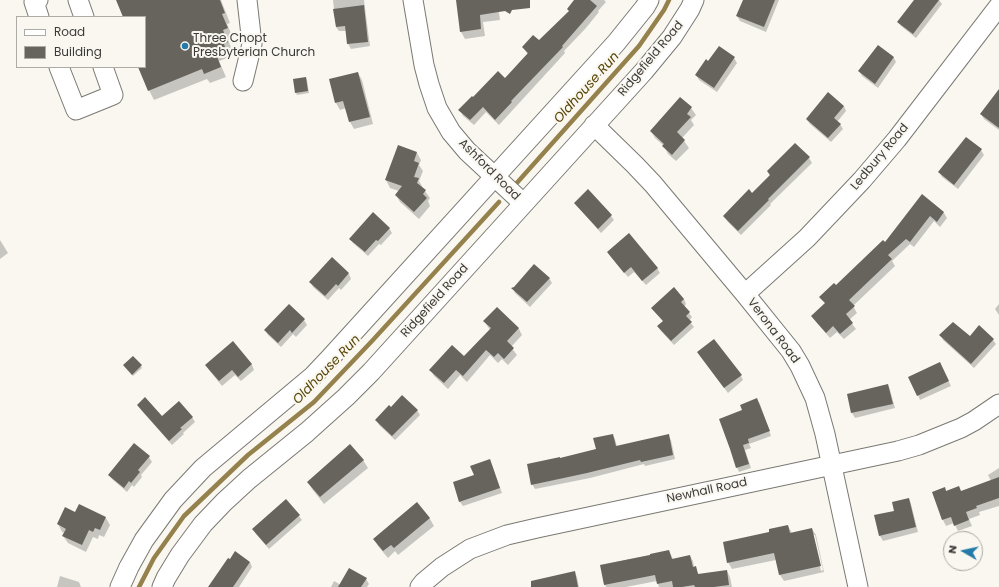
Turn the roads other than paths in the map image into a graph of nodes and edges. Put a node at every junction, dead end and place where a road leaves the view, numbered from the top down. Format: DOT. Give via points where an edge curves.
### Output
graph roads {
  1 [pos="38,0"];
  2 [pos="78,0"];
  3 [pos="247,0"];
  4 [pos="413,0"];
  5 [pos="650,0"];
  6 [pos="694,0"];
  7 [pos="999,6"];
  8 [pos="39,16"];
  9 [pos="84,16"];
  10 [pos="59,68"];
  11 [pos="102,68"];
  12 [pos="243,81"];
  13 [pos="594,125"];
  14 [pos="495,178"];
  15 [pos="523,204"];
  16 [pos="745,294"];
  17 [pos="999,404"];
  18 [pos="832,464"];
  19 [pos="120,587"];
  20 [pos="162,587"];
  21 [pos="420,587"];
  22 [pos="858,587"];
  1 -- 8 [label="street" via="34,2"];
  2 -- 9 [label="street"];
  3 -- 12 [label="street" via="252,44"];
  4 -- 14 [label="street, Ashford Road" via="424,65 437,108 467,151"];
  5 -- 14 [label="street" via="616,43"];
  6 -- 13 [label="street, Ridgefield Road" via="672,37"];
  7 -- 16 [label="street, Ledbury Road" via="862,180 807,238"];
  10 -- 11 [label="street" via="76,110 113,96"];
  13 -- 15 [label="street, Ridgefield Road"];
  13 -- 16 [label="street, Verona Road" via="653,184"];
  14 -- 15 [label="street, Ashford Road"];
  14 -- 19 [label="street" via="317,372 203,468 173,500 144,540"];
  15 -- 20 [label="street, Ridgefield Road" via="346,397 249,479 203,524 180,555"];
  16 -- 18 [label="street, Verona Road" via="800,366 815,398"];
  17 -- 18 [label="street, Newhall Road" via="974,421 931,441"];
  18 -- 21 [label="street, Newhall Road" via="507,535 470,549 442,567"];
  18 -- 22 [label="street, Verona Road"];
}
